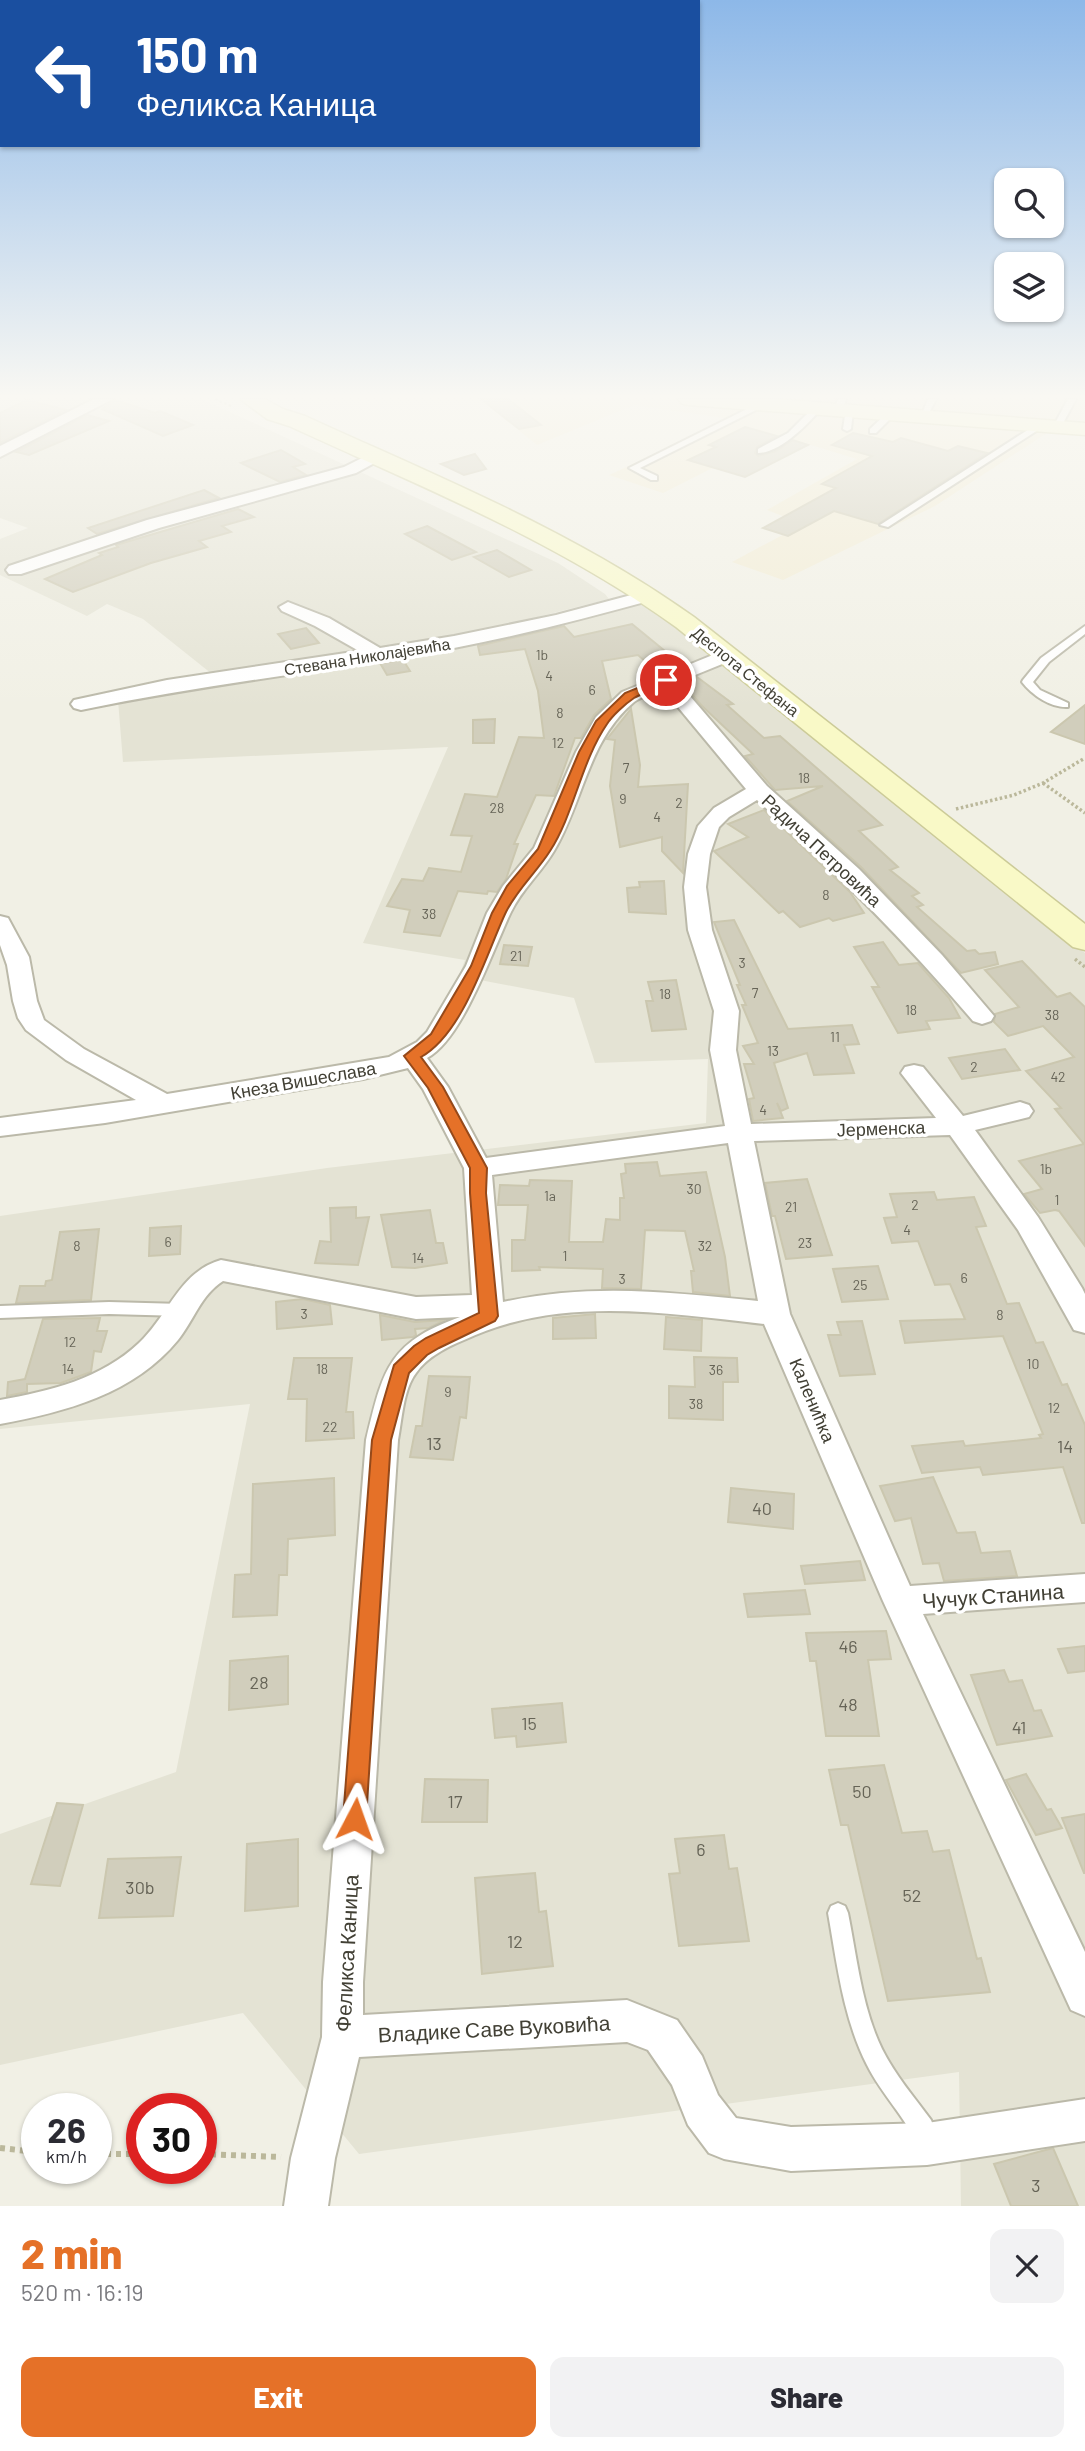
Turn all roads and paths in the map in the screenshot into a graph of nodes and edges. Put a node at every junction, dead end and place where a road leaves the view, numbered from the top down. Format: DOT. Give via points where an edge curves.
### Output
graph roads {
  1 [pos="233,502"];
  2 [pos="471,502"];
  3 [pos="924,502"];
  4 [pos="886,525"];
  5 [pos="15,570"];
  6 [pos="650,595"];
  7 [pos="288,607"];
  8 [pos="1085,629"];
  9 [pos="377,654"];
  10 [pos="725,656"];
  11 [pos="666,680"];
  12 [pos="81,704"];
  13 [pos="1064,705"];
  14 [pos="1085,758"];
  15 [pos="1043,783"];
  16 [pos="759,791"];
  17 [pos="1085,813"];
  18 [pos="932,818"];
  19 [pos="0,923"];
  20 [pos="1080,949"];
  21 [pos="1085,967"];
  22 [pos="982,1016"];
  23 [pos="412,1056"];
  24 [pos="914,1073"];
  25 [pos="160,1101"];
  26 [pos="1020,1111"];
  27 [pos="957,1126"];
  28 [pos="0,1127"];
  29 [pos="740,1133"];
  30 [pos="478,1168"];
  31 [pos="182,1310"];
  32 [pos="488,1310"];
  33 [pos="0,1312"];
  34 [pos="775,1314"];
  35 [pos="1085,1322"];
  36 [pos="0,1412"];
  37 [pos="1085,1588"];
  38 [pos="900,1601"];
  39 [pos="838,1913"];
  40 [pos="1085,1996"];
  41 [pos="343,2037"];
  42 [pos="1085,2120"];
  43 [pos="927,2144"];
  44 [pos="0,2148"];
  45 [pos="21,2150"];
  46 [pos="217,2155"];
  47 [pos="313,2158"];
  48 [pos="306,2206"];
  1 -- 5 [label="street"];
  2 -- 6 [label="main road, Деспота Стефана" via="614,572"];
  3 -- 4 [label="lane"];
  6 -- 9 [label="street, Стевана Николајевића" via="522,628"];
  6 -- 10 [label="main road, Деспота Стефана"];
  7 -- 9 [label="street"];
  8 -- 13 [label="lane" via="1045,660 1027,682 1036,692"];
  9 -- 12 [label="street, Стевана Николајевића"];
  10 -- 11 [label="street, Кнеза Вишеслава"];
  10 -- 18 [label="main road, Деспота Стефана"];
  11 -- 16 [label="street, Радича Петровића"];
  11 -- 23 [label="street, Кнеза Вишеслава" via="629,696 603,721 544,850 514,886 478,966 437,1036"];
  14 -- 15 [label="path"];
  15 -- 17 [label="path"];
  15 -- 18 [label="path"];
  16 -- 22 [label="street, Радича Петровића" via="850,874"];
  16 -- 29 [label="street, Каленићка" via="716,817 700,844 698,862 698,922 720,986 727,1022 723,1050"];
  18 -- 20 [label="main road, Деспота Стефана"];
  19 -- 25 [label="street" via="17,957 26,1008 34,1024 140,1093"];
  20 -- 21 [label="path"];
  23 -- 25 [label="street, Кнеза Вишеслава" via="363,1071 185,1101"];
  23 -- 30 [label="street" via="435,1087"];
  24 -- 27 [label="street"];
  25 -- 28 [label="street, Кнеза Вишеслава" via="80,1119"];
  26 -- 27 [label="street, Јерменска"];
  27 -- 29 [label="street, Јерменска"];
  27 -- 35 [label="street" via="1066,1283"];
  29 -- 30 [label="street, Јерменска"];
  29 -- 34 [label="street, Каленићка"];
  30 -- 32 [label="street"];
  31 -- 32 [label="street" via="204,1278 221,1270 416,1308"];
  31 -- 33 [label="lane"];
  31 -- 36 [label="street" via="167,1333 125,1373 62,1399"];
  32 -- 34 [label="street" via="605,1298"];
  32 -- 41 [label="street, Феликса Каница" via="420,1350 401,1370 382,1440 344,1968"];
  34 -- 38 [label="street, Каленићка"];
  37 -- 38 [label="street, Чучук Станина"];
  38 -- 40 [label="street, Каленићка"];
  39 -- 43 [label="lane" via="873,2052 923,2129"];
  41 -- 43 [label="street, Владике Саве Вуковића" via="627,2021 662,2035 687,2071 703,2110 724,2138 791,2149"];
  41 -- 47 [label="street, Феликса Каница"];
  42 -- 43 [label="street, Владике Саве Вуковића"];
  44 -- 45 [label="path"];
  46 -- 47 [label="path"];
  47 -- 48 [label="street, Феликса Каница"];
}
